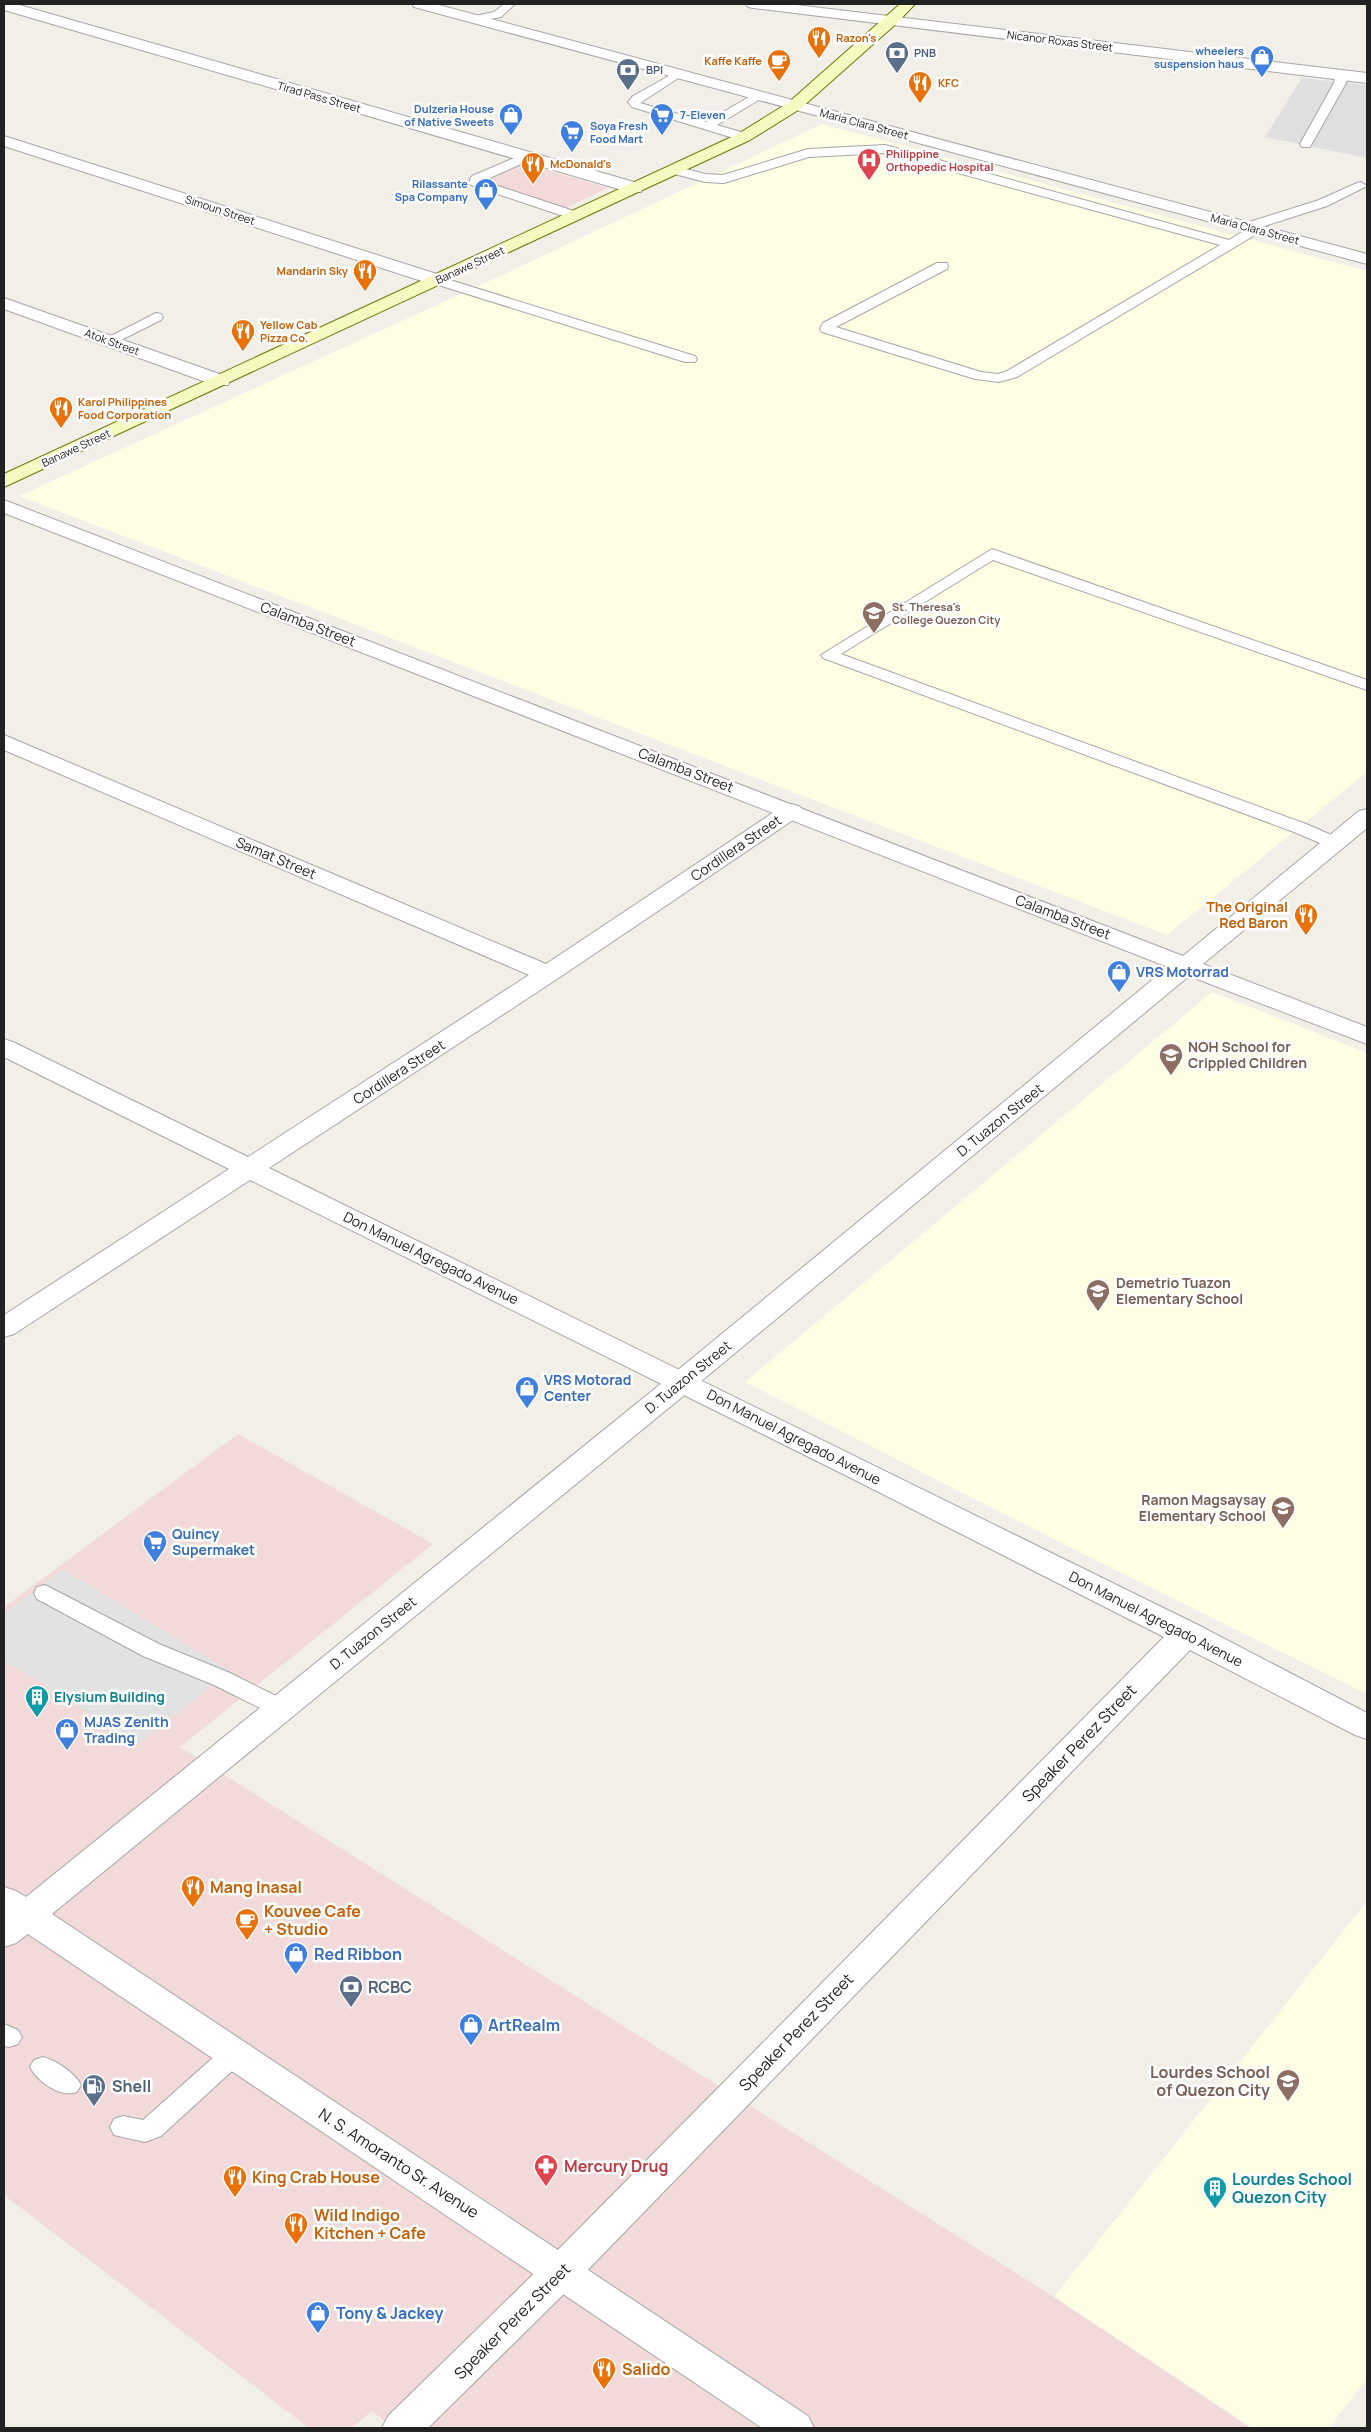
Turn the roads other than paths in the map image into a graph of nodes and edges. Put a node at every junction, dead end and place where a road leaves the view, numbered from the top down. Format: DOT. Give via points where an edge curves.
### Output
graph roads {
  1 [pos="419,4"];
  2 [pos="510,4"];
  3 [pos="752,4"];
  4 [pos="908,4"];
  5 [pos="4,5"];
  6 [pos="474,19"];
  7 [pos="892,20"];
  8 [pos="1342,74"];
  9 [pos="676,75"];
  10 [pos="1367,78"];
  11 [pos="758,96"];
  12 [pos="794,106"];
  13 [pos="707,126"];
  14 [pos="904,134"];
  15 [pos="744,136"];
  16 [pos="4,141"];
  17 [pos="1306,144"];
  18 [pos="885,149"];
  19 [pos="526,157"];
  20 [pos="676,170"];
  21 [pos="1361,186"];
  22 [pos="635,188"];
  23 [pos="576,216"];
  24 [pos="1252,228"];
  25 [pos="1229,244"];
  26 [pos="1367,260"];
  27 [pos="942,266"];
  28 [pos="437,280"];
  29 [pos="4,304"];
  30 [pos="156,317"];
  31 [pos="108,341"];
  32 [pos="690,359"];
  33 [pos="221,381"];
  34 [pos="4,481"];
  35 [pos="4,506"];
  36 [pos="1367,685"];
  37 [pos="4,742"];
  38 [pos="791,811"];
  39 [pos="1367,816"];
  40 [pos="1335,843"];
  41 [pos="1188,966"];
  42 [pos="548,974"];
  43 [pos="1367,1036"];
  44 [pos="4,1047"];
  45 [pos="250,1170"];
  46 [pos="4,1328"];
  47 [pos="683,1381"];
  48 [pos="45,1593"];
  49 [pos="1187,1633"];
  50 [pos="280,1708"];
  51 [pos="1367,1727"];
  52 [pos="11,1916"];
  53 [pos="234,2054"];
  54 [pos="44,2067"];
  55 [pos="68,2085"];
  56 [pos="122,2127"];
  57 [pos="562,2271"];
  58 [pos="402,2428"];
  59 [pos="794,2428"];
  1 -- 6 [label="street, Maria Clara Street"];
  2 -- 6 [label="lane" via="497,15"];
  3 -- 7 [label="street, Nicanor Roxas Street"];
  4 -- 7 [label="main road, Banawe Street"];
  5 -- 19 [label="street, Tirad Pass Street"];
  6 -- 9 [label="street, Maria Clara Street"];
  7 -- 8 [label="street, Nicanor Roxas Street"];
  7 -- 12 [label="main road, Banawe Street"];
  8 -- 10 [label="street, Nicanor Roxas Street"];
  8 -- 17 [label="lane"];
  9 -- 11 [label="street, Maria Clara Street"];
  9 -- 13 [label="lane" via="634,102"];
  11 -- 12 [label="street, Maria Clara Street"];
  11 -- 13 [label="lane"];
  12 -- 14 [label="street, Maria Clara Street"];
  12 -- 15 [label="main road, Banawe Street"];
  13 -- 15 [label="lane"];
  14 -- 18 [label="lane"];
  14 -- 24 [label="street, Maria Clara Street"];
  15 -- 20 [label="main road, Banawe Street"];
  16 -- 28 [label="street, Simoun Street"];
  18 -- 20 [label="lane" via="808,153 724,179 705,178"];
  18 -- 25 [label="lane"];
  19 -- 22 [label="street, Tirad Pass Street"];
  19 -- 23 [label="lane" via="475,182"];
  20 -- 22 [label="main road, Banawe Street"];
  21 -- 24 [label="lane"];
  22 -- 23 [label="main road, Banawe Street"];
  23 -- 28 [label="main road, Banawe Street"];
  24 -- 25 [label="lane"];
  24 -- 26 [label="street, Maria Clara Street"];
  25 -- 27 [label="lane" via="1012,374 999,378 980,376 827,329"];
  28 -- 32 [label="lane"];
  28 -- 33 [label="main road, Banawe Street"];
  29 -- 31 [label="street, Atok Street"];
  30 -- 31 [label="lane"];
  31 -- 33 [label="street, Atok Street"];
  33 -- 34 [label="main road, Banawe Street"];
  35 -- 38 [label="street, Calamba Street"];
  36 -- 40 [label="lane" via="992,554 829,655"];
  37 -- 42 [label="street, Samat Street"];
  38 -- 41 [label="street, Calamba Street"];
  38 -- 42 [label="street, Cordillera Street"];
  39 -- 40 [label="street, D. Tuazon Street"];
  40 -- 41 [label="street, D. Tuazon Street"];
  41 -- 43 [label="street, Calamba Street"];
  41 -- 47 [label="street, D. Tuazon Street"];
  42 -- 45 [label="street, Cordillera Street"];
  44 -- 45 [label="street, Don Manuel Agregado Avenue"];
  45 -- 46 [label="street, Cordillera Street"];
  45 -- 47 [label="street, Don Manuel Agregado Avenue"];
  47 -- 49 [label="street, Don Manuel Agregado Avenue"];
  47 -- 50 [label="street, D. Tuazon Street"];
  48 -- 50 [label="lane" via="151,1650 222,1679"];
  49 -- 51 [label="street, Don Manuel Agregado Avenue"];
  49 -- 57 [label="street, Speaker Perez Street"];
  50 -- 52 [label="street, D. Tuazon Street"];
  52 -- 53 [label="street, N. S. Amoranto Sr. Avenue"];
  53 -- 56 [label="lane" via="152,2128 145,2131"];
  53 -- 57 [label="street, N. S. Amoranto Sr. Avenue"];
  54 -- 55 [label="lane"];
  57 -- 58 [label="street, Speaker Perez Street"];
  57 -- 59 [label="street, N. S. Amoranto Sr. Avenue"];
}
